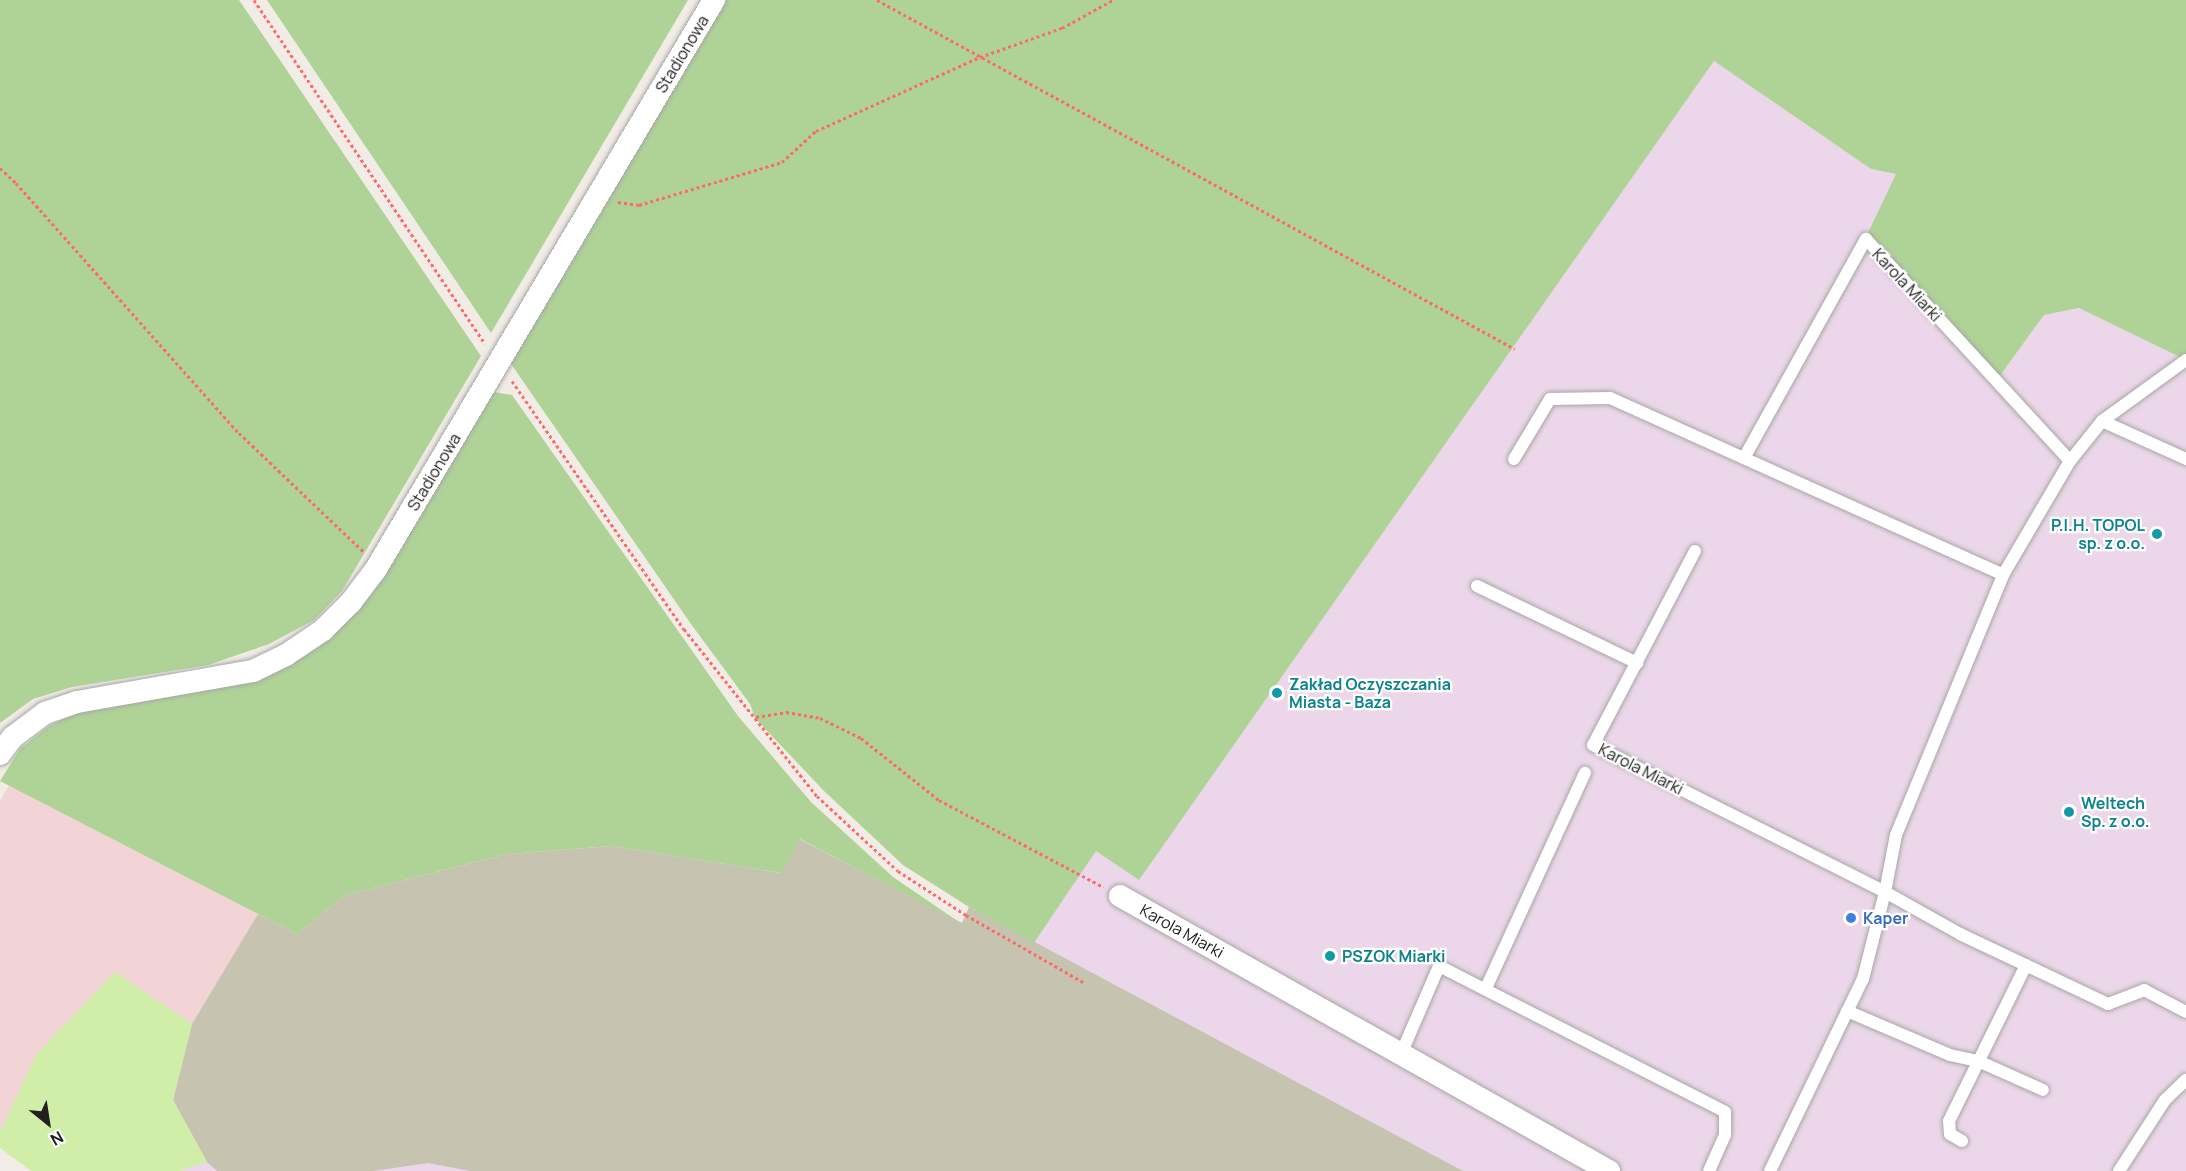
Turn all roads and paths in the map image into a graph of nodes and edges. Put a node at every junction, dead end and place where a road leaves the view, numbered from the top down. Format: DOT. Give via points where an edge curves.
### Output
graph roads {
  1 [pos="254,0"];
  2 [pos="714,0"];
  3 [pos="877,0"];
  4 [pos="1113,0"];
  5 [pos="980,57"];
  6 [pos="0,168"];
  7 [pos="597,198"];
  8 [pos="1515,349"];
  9 [pos="2186,360"];
  10 [pos="499,363"];
  11 [pos="2102,421"];
  12 [pos="1744,458"];
  13 [pos="1514,459"];
  14 [pos="2186,459"];
  15 [pos="2070,462"];
  16 [pos="1695,551"];
  17 [pos="368,555"];
  18 [pos="2003,575"];
  19 [pos="1477,586"];
  20 [pos="1637,663"];
  21 [pos="755,718"];
  22 [pos="0,754"];
  23 [pos="1585,772"];
  24 [pos="1885,892"];
  25 [pos="1120,896"];
  26 [pos="2026,965"];
  27 [pos="1083,982"];
  28 [pos="1485,988"];
  29 [pos="1847,1011"];
  30 [pos="2186,1012"];
  31 [pos="1401,1054"];
  32 [pos="1978,1060"];
  33 [pos="2186,1080"];
  34 [pos="2043,1090"];
  35 [pos="1962,1141"];
  36 [pos="1609,1171"];
  37 [pos="1709,1171"];
  38 [pos="1770,1171"];
  39 [pos="2119,1171"];
  1 -- 10 [label="path"];
  2 -- 7 [label="street, Stadionowa"];
  3 -- 5 [label="path"];
  4 -- 5 [label="path" via="1062,28"];
  5 -- 7 [label="path" via="816,131 782,162 639,205"];
  5 -- 8 [label="path"];
  6 -- 17 [label="path" via="238,434"];
  7 -- 10 [label="street, Stadionowa"];
  9 -- 11 [label="lane"];
  10 -- 21 [label="path" via="684,629"];
  10 -- 22 [label="street, Stadionowa" via="376,569 323,630 253,671 76,702 45,713 13,737"];
  11 -- 14 [label="lane"];
  11 -- 15 [label="lane"];
  12 -- 13 [label="lane" via="1610,398 1550,399"];
  12 -- 15 [label="lane, Karola Miarki" via="1866,239"];
  12 -- 18 [label="lane"];
  15 -- 18 [label="lane"];
  16 -- 20 [label="lane, Karola Miarki"];
  18 -- 24 [label="lane" via="1896,835"];
  19 -- 20 [label="lane"];
  20 -- 24 [label="lane, Karola Miarki" via="1593,745"];
  21 -- 25 [label="path" via="786,712 820,718 861,738 939,800"];
  21 -- 27 [label="path" via="817,796 898,871"];
  23 -- 28 [label="lane, Karola Miarki"];
  24 -- 26 [label="lane, Karola Miarki"];
  24 -- 29 [label="lane" via="1863,978"];
  25 -- 31 [label="street, Karola Miarki"];
  26 -- 30 [label="lane, Karola Miarki" via="2108,1004 2144,990"];
  26 -- 32 [label="lane"];
  28 -- 31 [label="lane" via="1439,966"];
  28 -- 37 [label="lane" via="1725,1112 1725,1135"];
  29 -- 32 [label="lane" via="1950,1055"];
  29 -- 38 [label="lane"];
  31 -- 36 [label="street, Karola Miarki"];
  32 -- 34 [label="lane"];
  32 -- 35 [label="lane" via="1949,1121 1950,1134"];
  33 -- 39 [label="lane" via="2165,1100"];
}
